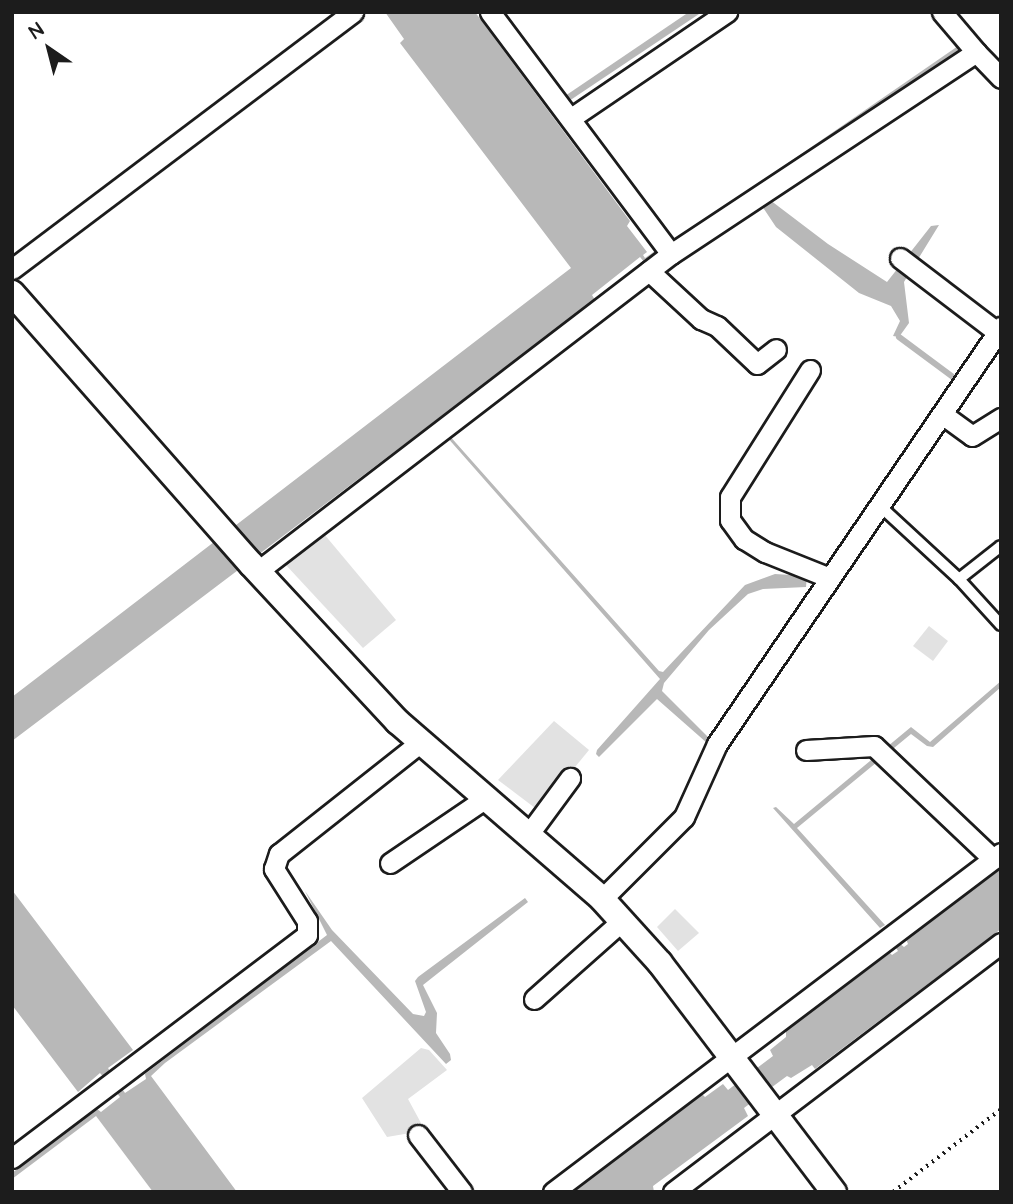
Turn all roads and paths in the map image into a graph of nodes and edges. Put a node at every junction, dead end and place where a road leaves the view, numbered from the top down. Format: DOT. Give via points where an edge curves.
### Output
graph roads {
  1 [pos="353,12"];
  2 [pos="490,12"];
  3 [pos="727,12"];
  4 [pos="942,12"];
  5 [pos="976,52"];
  6 [pos="1001,78"];
  7 [pos="571,118"];
  8 [pos="671,254"];
  9 [pos="900,258"];
  10 [pos="12,269"];
  11 [pos="649,271"];
  12 [pos="12,293"];
  13 [pos="999,330"];
  14 [pos="776,349"];
  15 [pos="810,370"];
  16 [pos="942,414"];
  17 [pos="1001,418"];
  18 [pos="880,506"];
  19 [pos="1001,546"];
  20 [pos="255,567"];
  21 [pos="830,578"];
  22 [pos="959,579"];
  23 [pos="1001,625"];
  24 [pos="421,742"];
  25 [pos="806,750"];
  26 [pos="570,778"];
  27 [pos="486,798"];
  28 [pos="528,835"];
  29 [pos="997,856"];
  30 [pos="390,863"];
  31 [pos="602,899"];
  32 [pos="622,922"];
  33 [pos="1001,943"];
  34 [pos="534,999"];
  35 [pos="733,1056"];
  36 [pos="772,1109"];
  37 [pos="1001,1109"];
  38 [pos="418,1135"];
  39 [pos="12,1158"];
  40 [pos="462,1192"];
  41 [pos="553,1192"];
  42 [pos="673,1192"];
  43 [pos="834,1192"];
  44 [pos="893,1192"];
  1 -- 10 [label="street"];
  2 -- 7 [label="street"];
  3 -- 7 [label="street"];
  4 -- 5 [label="street"];
  5 -- 6 [label="street"];
  5 -- 8 [label="street"];
  7 -- 8 [label="street"];
  8 -- 11 [label="street"];
  9 -- 13 [label="street"];
  11 -- 14 [label="street" via="757,364"];
  11 -- 20 [label="street"];
  12 -- 20 [label="street"];
  13 -- 16 [label="street"];
  15 -- 21 [label="street" via="730,497 730,520 744,539 765,552"];
  16 -- 17 [label="street" via="972,436"];
  16 -- 18 [label="street"];
  18 -- 21 [label="street"];
  18 -- 22 [label="lane"];
  19 -- 22 [label="lane"];
  20 -- 24 [label="street"];
  21 -- 31 [label="street" via="717,744 684,817"];
  22 -- 23 [label="lane"];
  24 -- 27 [label="street"];
  24 -- 39 [label="street" via="279,854 274,869 307,921 307,935"];
  25 -- 29 [label="street" via="874,746"];
  26 -- 28 [label="street"];
  27 -- 28 [label="street"];
  27 -- 30 [label="street"];
  28 -- 31 [label="street"];
  29 -- 35 [label="street"];
  31 -- 32 [label="street"];
  32 -- 34 [label="street"];
  32 -- 35 [label="street"];
  33 -- 36 [label="street"];
  35 -- 36 [label="street"];
  35 -- 41 [label="street"];
  36 -- 42 [label="street"];
  36 -- 43 [label="street"];
  37 -- 44 [label="path"];
  38 -- 40 [label="street"];
}
